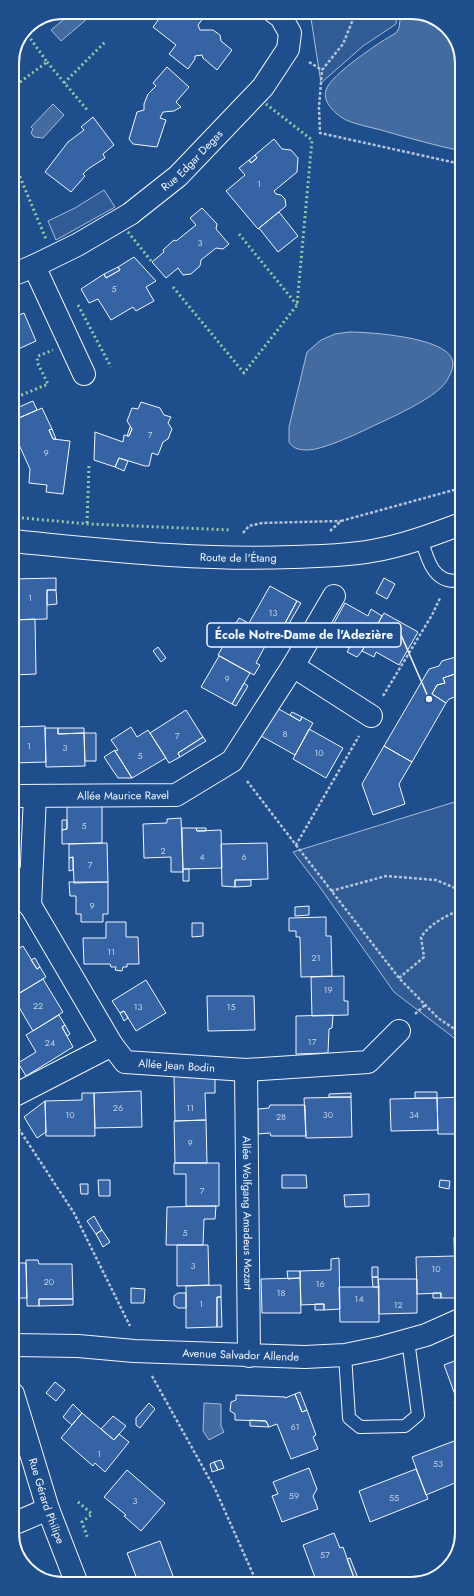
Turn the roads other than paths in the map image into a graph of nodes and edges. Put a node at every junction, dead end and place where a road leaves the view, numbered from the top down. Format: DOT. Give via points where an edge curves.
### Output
graph roads {
  1 [pos="283,19"];
  2 [pos="34,266"];
  3 [pos="19,272"];
  4 [pos="84,374"];
  5 [pos="455,526"];
  6 [pos="421,538"];
  7 [pos="19,542"];
  8 [pos="455,580"];
  9 [pos="334,596"];
  10 [pos="293,666"];
  11 [pos="371,716"];
  12 [pos="19,796"];
  13 [pos="35,796"];
  14 [pos="19,887"];
  15 [pos="30,906"];
  16 [pos="399,1031"];
  17 [pos="112,1045"];
  18 [pos="246,1070"];
  19 [pos="19,1093"];
  20 [pos="455,1322"];
  21 [pos="408,1340"];
  22 [pos="19,1345"];
  23 [pos="345,1355"];
  24 [pos="249,1356"];
  25 [pos="19,1414"];
  26 [pos="48,1509"];
  27 [pos="19,1521"];
  28 [pos="74,1577"];
  1 -- 2 [label="street, Rue Edgar Degas" via="290,33 288,49 264,87 178,176 130,214 77,245"];
  2 -- 3 [label="street, Rue Edgar Degas"];
  2 -- 4 [label="street"];
  5 -- 6 [label="street, Route de l'Étang"];
  6 -- 7 [label="street, Route de l'Étang" via="372,552 248,559 158,555"];
  6 -- 8 [label="lane" via="433,570 441,578"];
  9 -- 10 [label="street, Allée Maurice Ravel"];
  10 -- 11 [label="street"];
  10 -- 13 [label="street, Allée Maurice Ravel" via="232,761 176,795"];
  12 -- 13 [label="street, Allée Maurice Ravel"];
  13 -- 15 [label="street"];
  14 -- 15 [label="street, Allée Jean Bodin"];
  15 -- 17 [label="street, Allée Jean Bodin"];
  16 -- 18 [label="street, Allée Jean Bodin" via="368,1062"];
  17 -- 18 [label="street, Allée Jean Bodin" via="125,1062"];
  17 -- 19 [label="street"];
  18 -- 24 [label="street, Allée Wolfgang Amadeus Mozart"];
  20 -- 21 [label="street, Avenue Salvador Allende"];
  21 -- 23 [label="street, Avenue Salvador Allende"];
  21 -- 23 [label="lane" via="418,1415 405,1426 360,1427 349,1418"];
  22 -- 24 [label="street, Avenue Salvador Allende"];
  23 -- 24 [label="street, Avenue Salvador Allende"];
  25 -- 26 [label="street, Rue Gérard Philipe"];
  26 -- 27 [label="street"];
  26 -- 28 [label="street, Rue Gérard Philipe"];
}
